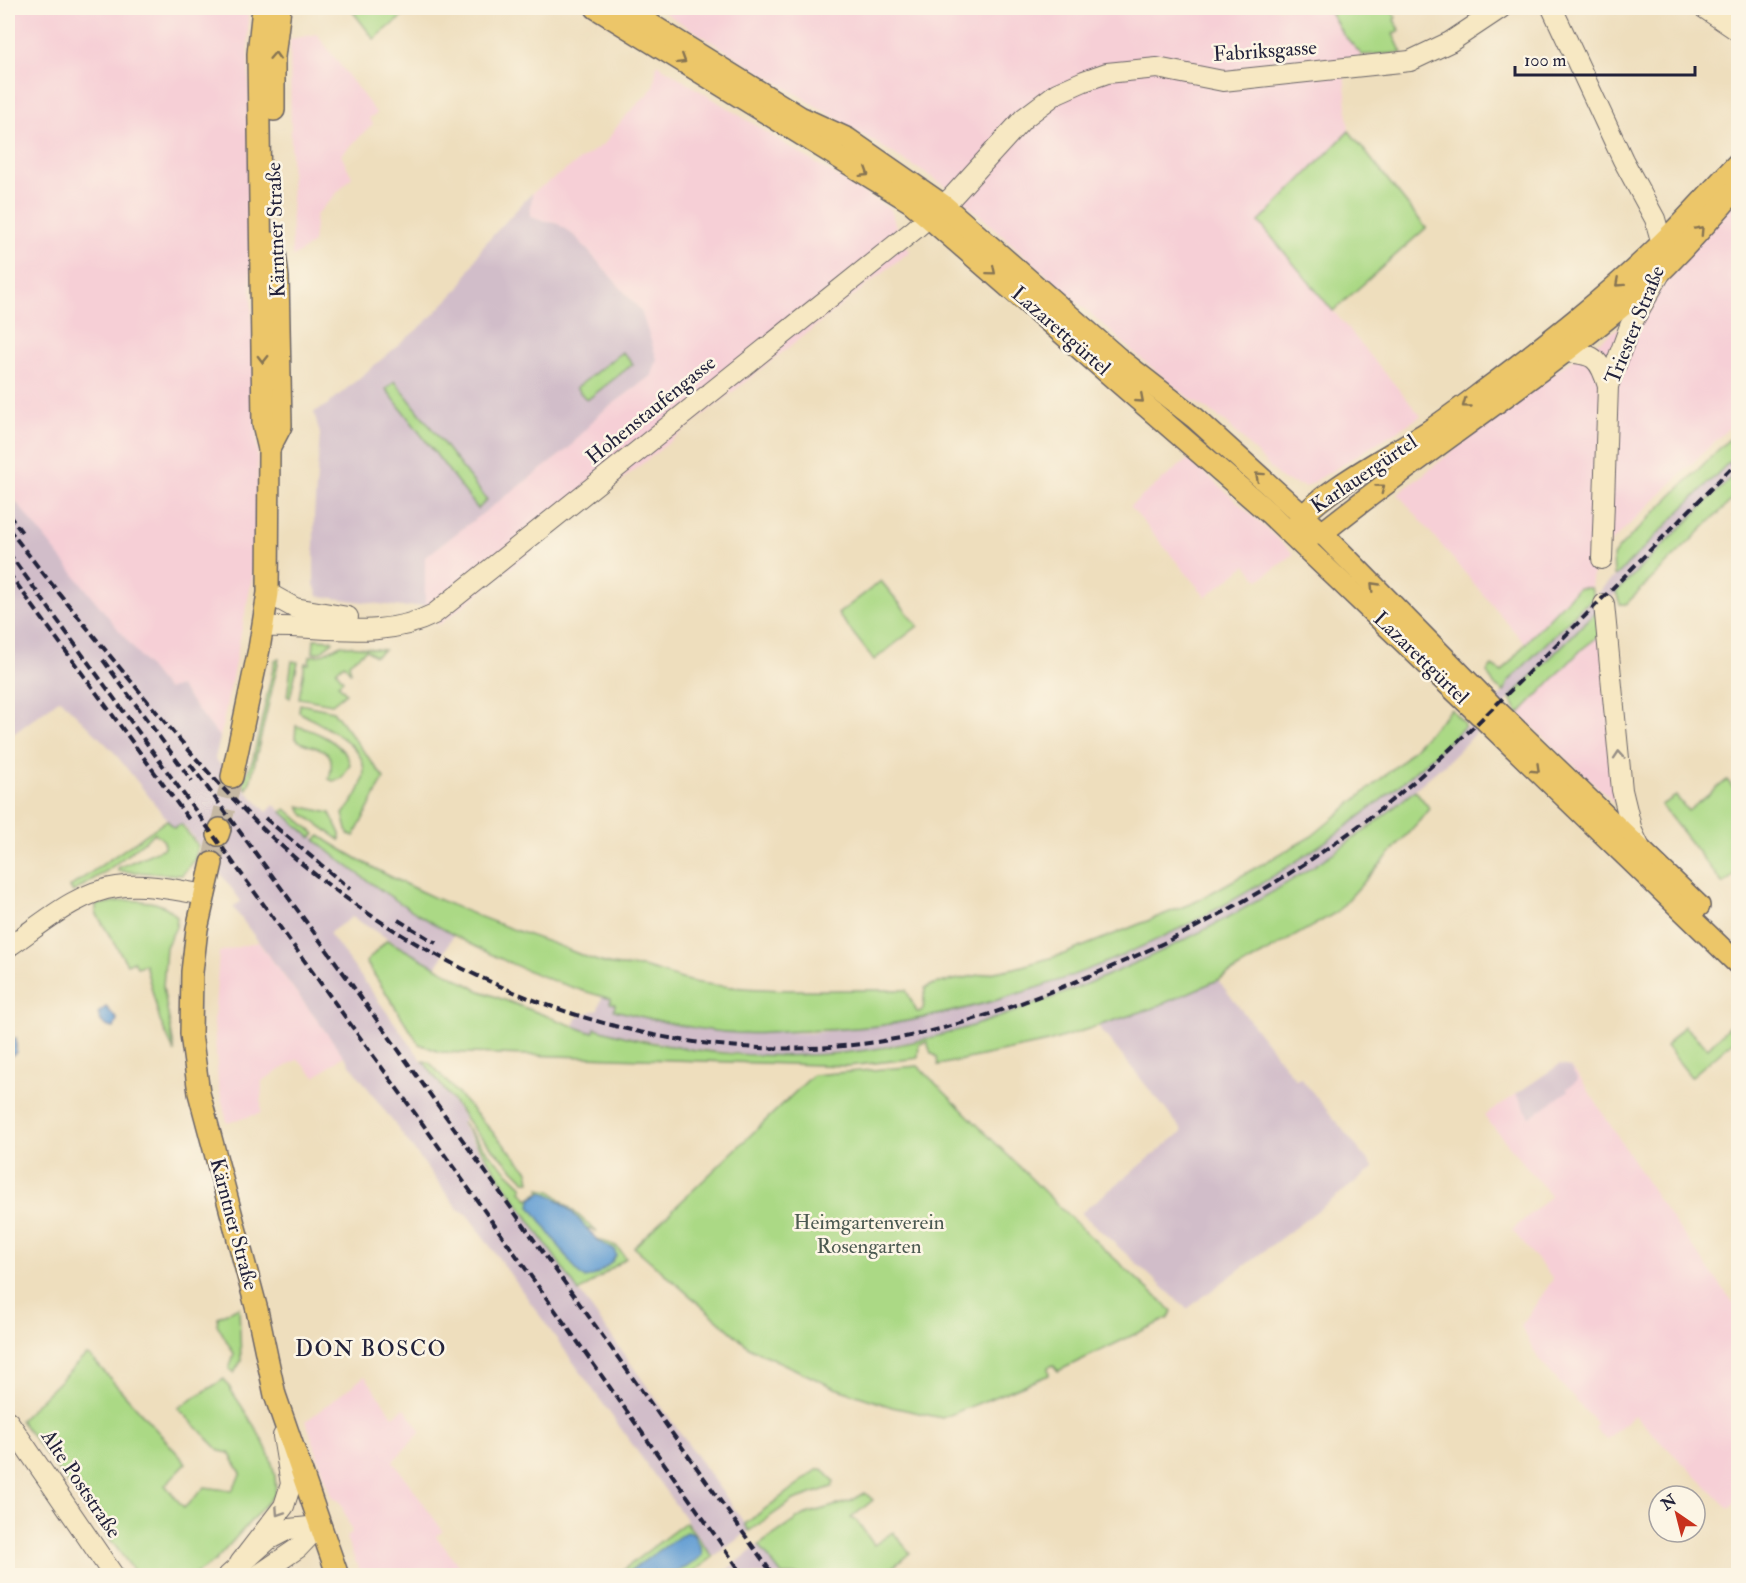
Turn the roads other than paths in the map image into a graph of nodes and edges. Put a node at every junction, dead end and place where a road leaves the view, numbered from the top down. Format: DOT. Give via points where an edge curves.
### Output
graph roads {
  1 [pos="263,8"];
  2 [pos="280,8"];
  3 [pos="596,8"];
  4 [pos="624,8"];
  5 [pos="1501,8"];
  6 [pos="1552,8"];
  7 [pos="1704,8"];
  8 [pos="1738,31"];
  9 [pos="1738,163"];
  10 [pos="1738,187"];
  11 [pos="936,211"];
  12 [pos="1662,244"];
  13 [pos="1661,272"];
  14 [pos="1564,352"];
  15 [pos="1608,386"];
  16 [pos="269,449"];
  17 [pos="1302,516"];
  18 [pos="1322,533"];
  19 [pos="1296,537"];
  20 [pos="1602,559"];
  21 [pos="268,593"];
  22 [pos="1604,604"];
  23 [pos="396,626"];
  24 [pos="264,627"];
  25 [pos="1489,713"];
  26 [pos="232,777"];
  27 [pos="1636,856"];
  28 [pos="212,863"];
  29 [pos="205,895"];
  30 [pos="1738,944"];
  31 [pos="8,946"];
  32 [pos="1738,964"];
  33 [pos="275,1395"];
  34 [pos="8,1421"];
  35 [pos="319,1526"];
  36 [pos="234,1569"];
  37 [pos="114,1575"];
  38 [pos="257,1575"];
  39 [pos="338,1575"];
  1 -- 16 [label="main road, Kärntner Straße, one-way" via="258,54 263,424"];
  16 -- 2 [label="main road, Kärntner Straße, one-way" via="281,426 272,203 274,57"];
  3 -- 11 [label="main road, Lazarettgürtel, one-way" via="900,195"];
  4 -- 11 [label="main road, Lazarettgürtel" via="800,117 848,139"];
  5 -- 11 [label="main road, Fabriksgasse" via="1450,42 1410,61 1223,81 1157,68 1107,73 1084,81 1057,93 1024,118"];
  6 -- 12 [label="main road, Triester Straße" via="1655,219"];
  7 -- 8 [label="main road"];
  9 -- 12 [label="main road, Karlauergürtel"];
  13 -- 10 [label="main road, Karlauergürtel, one-way"];
  17 -- 11 [label="main road, Lazarettgürtel, one-way" via="1195,418"];
  11 -- 19 [label="main road, Lazarettgürtel, one-way"];
  11 -- 23 [label="main road, Hohenstaufengasse" via="819,309 434,614"];
  12 -- 13 [label="main road, Triester Straße"];
  12 -- 17 [label="main road, Karlauergürtel, one-way" via="1548,344"];
  13 -- 14 [label="main road, Karlauergürtel"];
  13 -- 15 [label="main road, Triester Straße" via="1630,326"];
  14 -- 15 [label="main road" via="1585,353 1596,359"];
  18 -- 14 [label="main road, Karlauergürtel, one-way"];
  15 -- 20 [label="main road, Triester Straße"];
  16 -- 21 [label="main road, Kärntner Straße"];
  17 -- 18 [label="main road, Lazarettgürtel"];
  17 -- 19 [label="main road, Karlauergürtel" via="1296,526"];
  18 -- 19 [label="main road, Karlauergürtel"];
  25 -- 18 [label="main road, Lazarettgürtel, one-way"];
  19 -- 25 [label="main road, Lazarettgürtel"];
  21 -- 23 [label="main road, Hohenstaufengasse" via="295,608"];
  21 -- 24 [label="main road, Kärntner Straße"];
  27 -- 22 [label="main road, one-way" via="1622,790"];
  23 -- 24 [label="main road, Hohenstaufengasse" via="378,631"];
  24 -- 26 [label="main road, Kärntner Straße"];
  25 -- 27 [label="main road, Lazarettgürtel"];
  27 -- 30 [label="main road"];
  27 -- 32 [label="main road"];
  28 -- 29 [label="main road, Kärntner Straße"];
  29 -- 31 [label="main road" via="140,887 97,892 77,900"];
  29 -- 33 [label="main road, Kärntner Straße" via="191,981 194,1065"];
  33 -- 35 [label="main road, Kärntner Straße"];
  33 -- 36 [label="main road, one-way" via="291,1484 280,1513"];
  34 -- 37 [label="main road, Alte Poststraße"];
  35 -- 36 [label="main road" via="289,1529 261,1545"];
  35 -- 38 [label="main road" via="298,1548"];
  35 -- 39 [label="main road, Kärntner Straße"];
}
